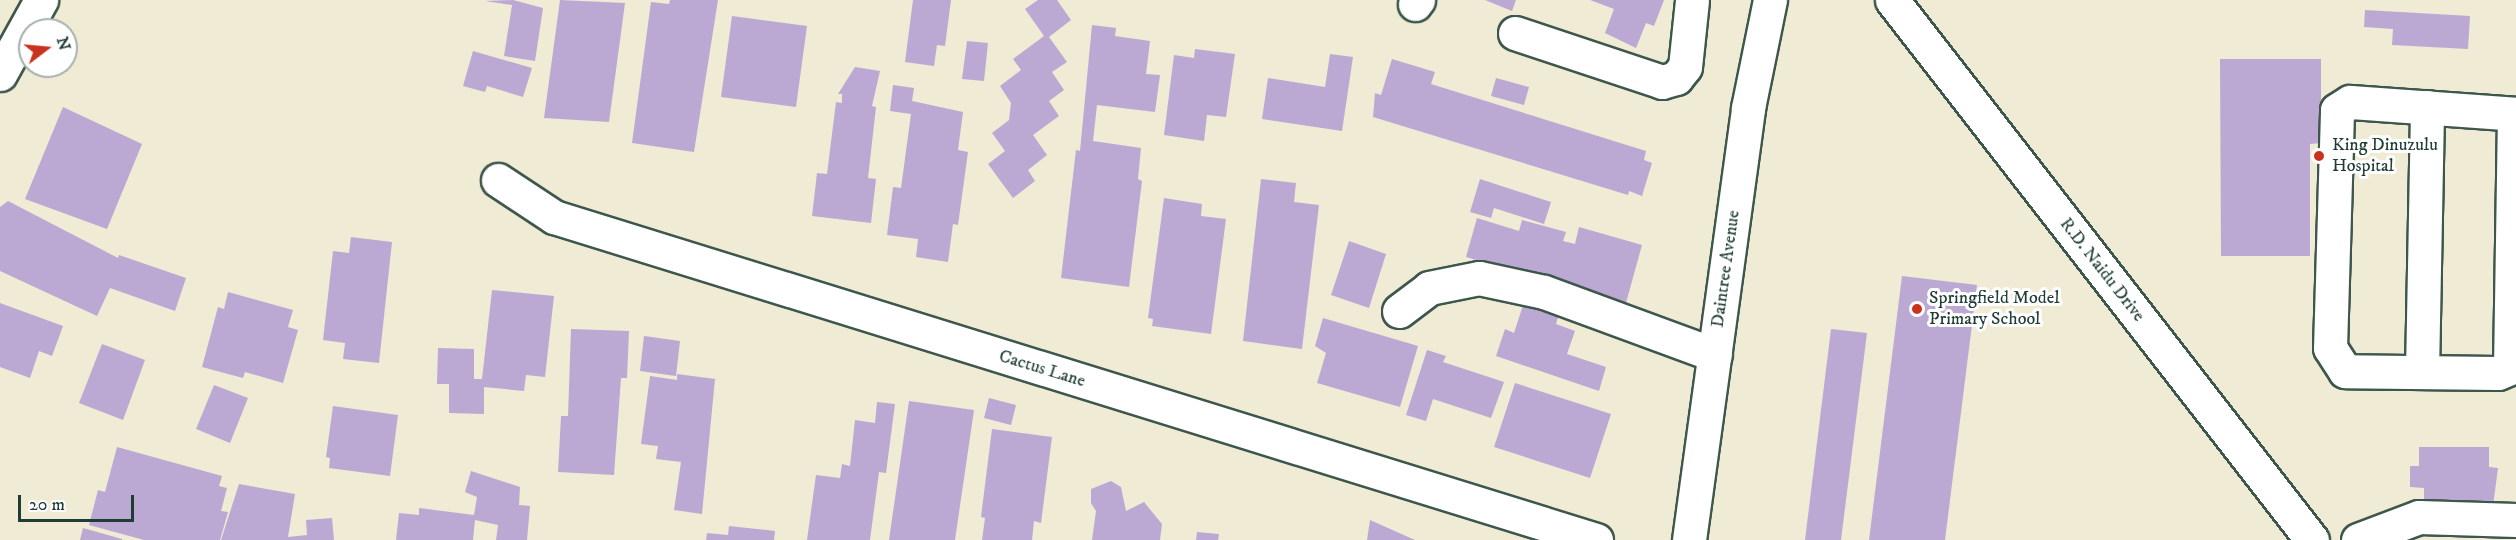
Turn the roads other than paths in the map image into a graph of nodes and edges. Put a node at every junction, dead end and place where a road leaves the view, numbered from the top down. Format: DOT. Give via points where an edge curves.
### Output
graph roads {
  1 [pos="1692,0"];
  2 [pos="1770,0"];
  3 [pos="1892,0"];
  4 [pos="30,3"];
  5 [pos="1515,33"];
  6 [pos="0,74"];
  7 [pos="2427,107"];
  8 [pos="2515,114"];
  9 [pos="498,180"];
  10 [pos="1400,311"];
  11 [pos="1715,354"];
  12 [pos="2422,372"];
  13 [pos="2516,520"];
  14 [pos="1596,540"];
  15 [pos="1689,540"];
  16 [pos="2312,540"];
  17 [pos="2358,540"];
  1 -- 5 [label="street" via="1685,67 1676,78 1662,82"];
  2 -- 11 [label="street, Daintree Avenue" via="1751,86"];
  3 -- 16 [label="street, R.D. Naidu Drive"];
  4 -- 6 [label="street"];
  7 -- 8 [label="street"];
  7 -- 12 [label="street"];
  7 -- 12 [label="street" via="2350,102 2337,110 2330,348 2345,371"];
  8 -- 12 [label="street" via="2512,363 2504,372"];
  9 -- 14 [label="street, Cactus Lane" via="554,217"];
  10 -- 11 [label="street" via="1429,288 1479,278 1544,292"];
  11 -- 15 [label="street, Daintree Avenue"];
  13 -- 17 [label="street" via="2419,517"];
}
